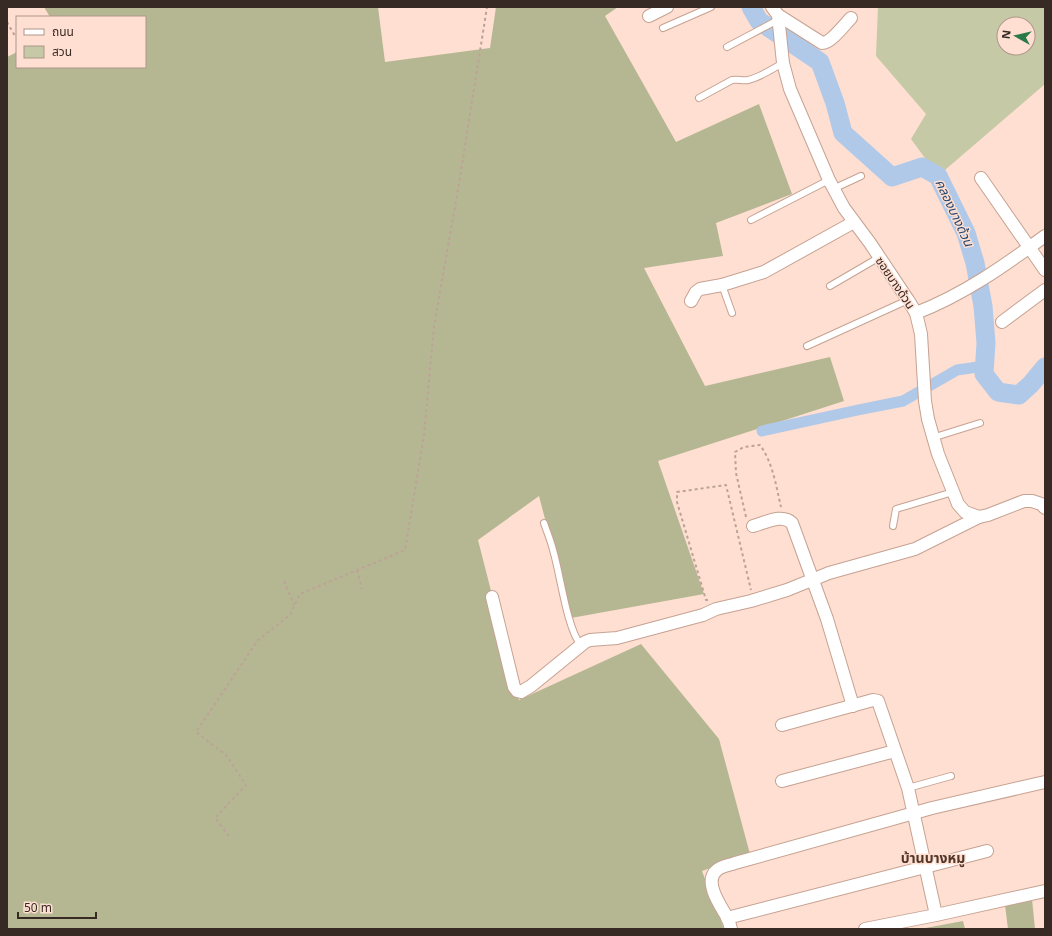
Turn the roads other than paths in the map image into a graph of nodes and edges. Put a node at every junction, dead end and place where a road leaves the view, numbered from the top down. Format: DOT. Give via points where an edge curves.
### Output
graph roads {
  1 [pos="667,7"];
  2 [pos="711,7"];
  3 [pos="649,16"];
  4 [pos="775,18"];
  5 [pos="851,18"];
  6 [pos="663,28"];
  7 [pos="727,47"];
  8 [pos="783,59"];
  9 [pos="699,98"];
  10 [pos="861,176"];
  11 [pos="981,178"];
  12 [pos="831,185"];
  13 [pos="751,220"];
  14 [pos="854,222"];
  15 [pos="1045,236"];
  16 [pos="1030,247"];
  17 [pos="878,258"];
  18 [pos="1045,270"];
  19 [pos="722,285"];
  20 [pos="830,286"];
  21 [pos="1045,290"];
  22 [pos="908,300"];
  23 [pos="691,301"];
  24 [pos="732,313"];
  25 [pos="916,313"];
  26 [pos="1002,322"];
  27 [pos="807,346"];
  28 [pos="980,423"];
  29 [pos="932,438"];
  30 [pos="953,492"];
  31 [pos="1045,508"];
  32 [pos="979,517"];
  33 [pos="544,523"];
  34 [pos="753,526"];
  35 [pos="893,526"];
  36 [pos="812,580"];
  37 [pos="492,597"];
  38 [pos="581,645"];
  39 [pos="853,706"];
  40 [pos="782,725"];
  41 [pos="895,751"];
  42 [pos="951,776"];
  43 [pos="782,781"];
  44 [pos="1045,782"];
  45 [pos="909,792"];
  46 [pos="914,811"];
  47 [pos="987,851"];
  48 [pos="926,867"];
  49 [pos="1045,893"];
  50 [pos="936,915"];
  51 [pos="729,924"];
  52 [pos="865,929"];
  1 -- 3 [label="street"];
  2 -- 6 [label="lane"];
  4 -- 5 [label="street" via="822,44 830,40"];
  4 -- 7 [label="lane" via="760,30"];
  4 -- 8 [label="street, ซอยบางด้วน"];
  8 -- 9 [label="lane" via="757,78 732,80"];
  8 -- 12 [label="street, ซอยบางด้วน" via="790,89"];
  10 -- 12 [label="lane"];
  11 -- 16 [label="street"];
  12 -- 13 [label="lane"];
  12 -- 14 [label="street, ซอยบางด้วน"];
  14 -- 17 [label="street, ซอยบางด้วน"];
  14 -- 19 [label="street" via="764,272"];
  15 -- 16 [label="street"];
  16 -- 18 [label="street"];
  16 -- 25 [label="street" via="973,286"];
  17 -- 20 [label="lane"];
  17 -- 22 [label="street, ซอยบางด้วน"];
  19 -- 23 [label="street" via="696,292"];
  19 -- 24 [label="lane"];
  21 -- 26 [label="street"];
  22 -- 25 [label="street, ซอยบางด้วน"];
  22 -- 27 [label="lane"];
  25 -- 29 [label="street, ซอยบางด้วน" via="921,334 925,401"];
  28 -- 29 [label="lane"];
  29 -- 30 [label="street, ซอยบางด้วน"];
  30 -- 32 [label="street, ซอยบางด้วน" via="965,512"];
  30 -- 35 [label="lane" via="896,509"];
  31 -- 32 [label="street" via="1041,504 1024,501"];
  32 -- 36 [label="street" via="915,548"];
  33 -- 38 [label="lane" via="553,549 574,637"];
  34 -- 36 [label="street" via="775,519 790,520"];
  36 -- 38 [label="street" via="749,594 703,615 617,638 590,640"];
  36 -- 39 [label="street" via="827,619"];
  37 -- 38 [label="street" via="514,687 518,691 531,686"];
  39 -- 40 [label="street"];
  39 -- 41 [label="street" via="878,701"];
  41 -- 43 [label="street"];
  41 -- 45 [label="street"];
  42 -- 45 [label="lane"];
  44 -- 46 [label="street"];
  45 -- 46 [label="street"];
  46 -- 48 [label="street"];
  46 -- 51 [label="street" via="718,869 712,877 711,884"];
  47 -- 48 [label="street"];
  48 -- 50 [label="street"];
  48 -- 51 [label="street"];
  49 -- 50 [label="street"];
  50 -- 52 [label="street"];
}
